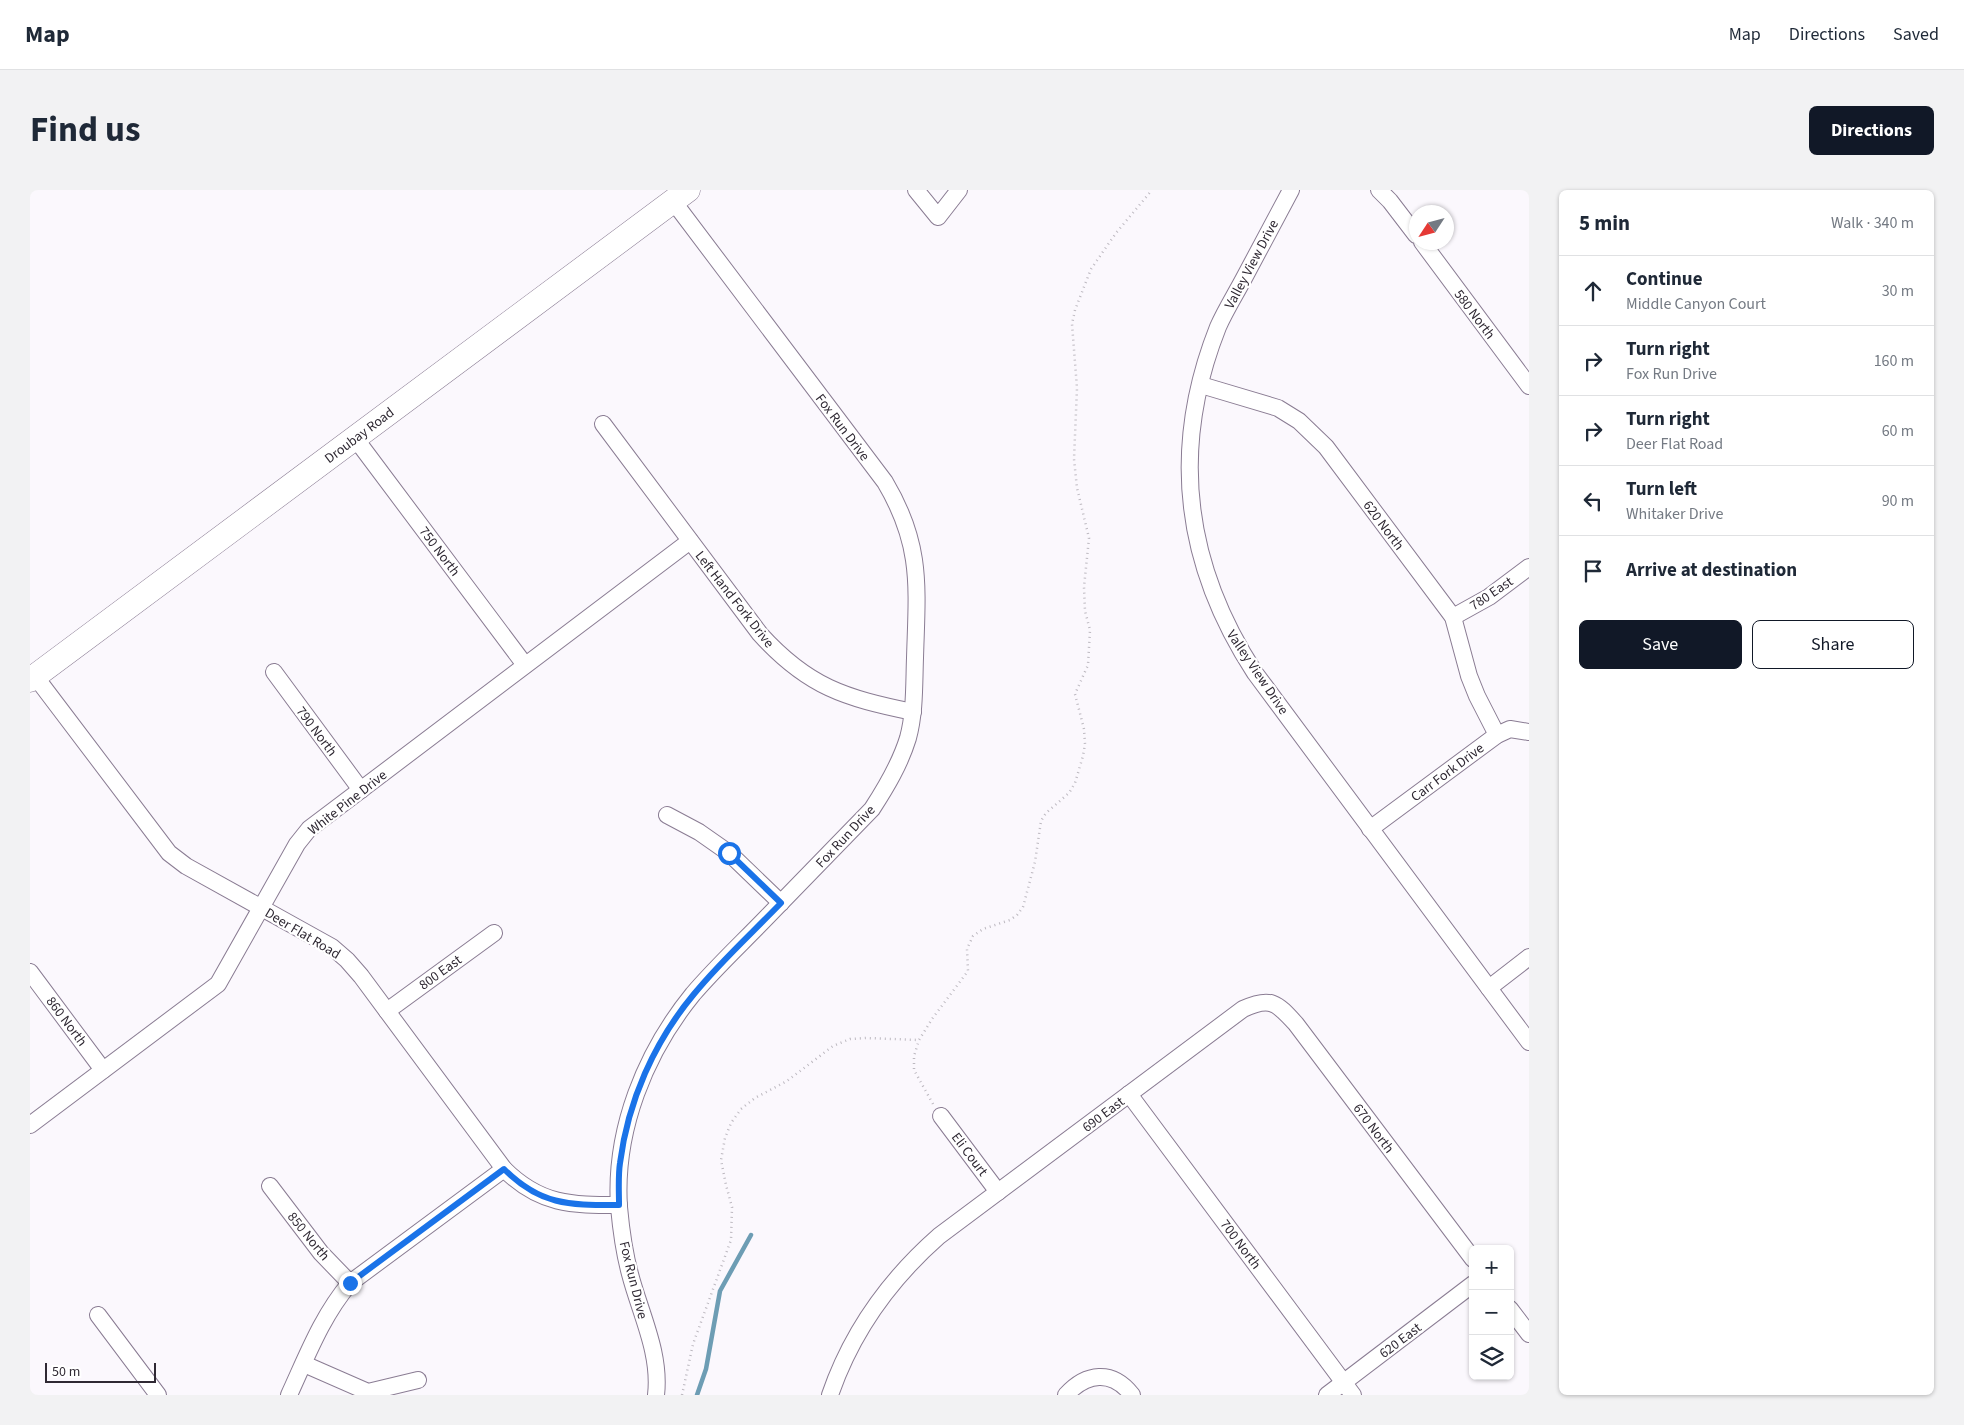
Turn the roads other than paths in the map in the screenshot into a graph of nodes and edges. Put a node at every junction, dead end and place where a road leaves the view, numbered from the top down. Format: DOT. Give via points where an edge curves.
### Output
graph roads {
  1 [pos="916,190"];
  2 [pos="959,190"];
  3 [pos="1291,190"];
  4 [pos="1379,190"];
  5 [pos="680,196"];
  6 [pos="1409,226"];
  7 [pos="1428,250"];
  8 [pos="1200,385"];
  9 [pos="1529,386"];
  10 [pos="603,424"];
  11 [pos="355,438"];
  12 [pos="690,541"];
  13 [pos="1529,567"];
  14 [pos="1453,618"];
  15 [pos="526,665"];
  16 [pos="274,672"];
  17 [pos="32,678"];
  18 [pos="913,712"];
  19 [pos="1529,732"];
  20 [pos="1497,734"];
  21 [pos="361,790"];
  22 [pos="667,815"];
  23 [pos="1370,829"];
  24 [pos="781,903"];
  25 [pos="261,908"];
  26 [pos="494,933"];
  27 [pos="1529,958"];
  28 [pos="30,972"];
  29 [pos="1488,988"];
  30 [pos="1271,1002"];
  31 [pos="387,1011"];
  32 [pos="1529,1042"];
  33 [pos="103,1070"];
  34 [pos="1129,1094"];
  35 [pos="941,1116"];
  36 [pos="30,1125"];
  37 [pos="504,1169"];
  38 [pos="270,1186"];
  39 [pos="998,1192"];
  40 [pos="619,1205"];
  41 [pos="1469,1254"];
  42 [pos="350,1283"];
  43 [pos="1469,1287"];
  44 [pos="98,1314"];
  45 [pos="1514,1314"];
  46 [pos="1529,1334"];
  47 [pos="304,1364"];
  48 [pos="418,1380"];
  49 [pos="1348,1389"];
  50 [pos="158,1395"];
  51 [pos="289,1395"];
  52 [pos="656,1395"];
  53 [pos="830,1395"];
  54 [pos="1066,1395"];
  55 [pos="1132,1395"];
  56 [pos="1327,1395"];
  1 -- 2 [label="street" via="938,217"];
  3 -- 8 [label="street, Valley View Drive" via="1219,325"];
  4 -- 6 [label="street"];
  5 -- 11 [label="street, Droubay Road"];
  5 -- 18 [label="street, Fox Run Drive" via="885,482 902,512 912,545 917,579"];
  7 -- 9 [label="street, 580 North"];
  8 -- 14 [label="street, 620 North" via="1278,408 1309,429 1326,447"];
  8 -- 23 [label="street, Valley View Drive" via="1191,444 1191,500 1200,554 1213,596 1227,628 1254,672"];
  10 -- 12 [label="street, Left Hand Fork Drive"];
  11 -- 15 [label="street, 750 North"];
  11 -- 17 [label="street, Droubay Road"];
  12 -- 15 [label="street, White Pine Drive"];
  12 -- 18 [label="street, Left Hand Fork Drive" via="760,634 792,665 809,678 849,697"];
  13 -- 14 [label="street, 780 East" via="1489,597"];
  14 -- 20 [label="street, 620 North" via="1469,676"];
  15 -- 21 [label="street, White Pine Drive"];
  16 -- 21 [label="street, 790 North"];
  17 -- 25 [label="street, Deer Flat Road" via="169,853"];
  18 -- 24 [label="street, Fox Run Drive" via="894,775 872,809"];
  19 -- 20 [label="street, Carr Fork Drive" via="1510,729"];
  20 -- 23 [label="street, Carr Fork Drive"];
  21 -- 25 [label="street, White Pine Drive" via="309,829"];
  22 -- 24 [label="street" via="700,832 729,853"];
  23 -- 29 [label="street, Valley View Drive"];
  24 -- 40 [label="street, Fox Run Drive" via="694,993 662,1038 630,1112 619,1165"];
  25 -- 31 [label="street, Deer Flat Road" via="332,947 357,971"];
  25 -- 33 [label="street, White Pine Drive" via="218,984"];
  26 -- 31 [label="street, 800 East"];
  27 -- 29 [label="street"];
  28 -- 33 [label="street, 860 North"];
  29 -- 32 [label="street, Valley View Drive"];
  30 -- 34 [label="street, 690 East" via="1255,1003 1243,1009"];
  30 -- 41 [label="street, 670 North" via="1296,1024"];
  31 -- 37 [label="street, Deer Flat Road"];
  33 -- 36 [label="street, White Pine Drive"];
  34 -- 39 [label="street, 690 East"];
  34 -- 49 [label="street, 700 North"];
  35 -- 39 [label="street, Eli Court"];
  37 -- 40 [label="street, Deer Flat Road" via="525,1188 550,1200 578,1205"];
  37 -- 42 [label="street"];
  38 -- 42 [label="street, 850 North" via="321,1253"];
  39 -- 53 [label="street, 690 East" via="939,1236 903,1270 871,1310 846,1354"];
  40 -- 52 [label="street, Fox Run Drive" via="629,1273 655,1355"];
  42 -- 47 [label="street" via="326,1316"];
  43 -- 49 [label="street, 620 East"];
  44 -- 50 [label="street"];
  45 -- 46 [label="street"];
  47 -- 48 [label="street" via="368,1392"];
  47 -- 51 [label="street"];
  49 -- 56 [label="street, 620 East"];
  54 -- 55 [label="street" via="1075,1385 1095,1377 1113,1380"];
}
